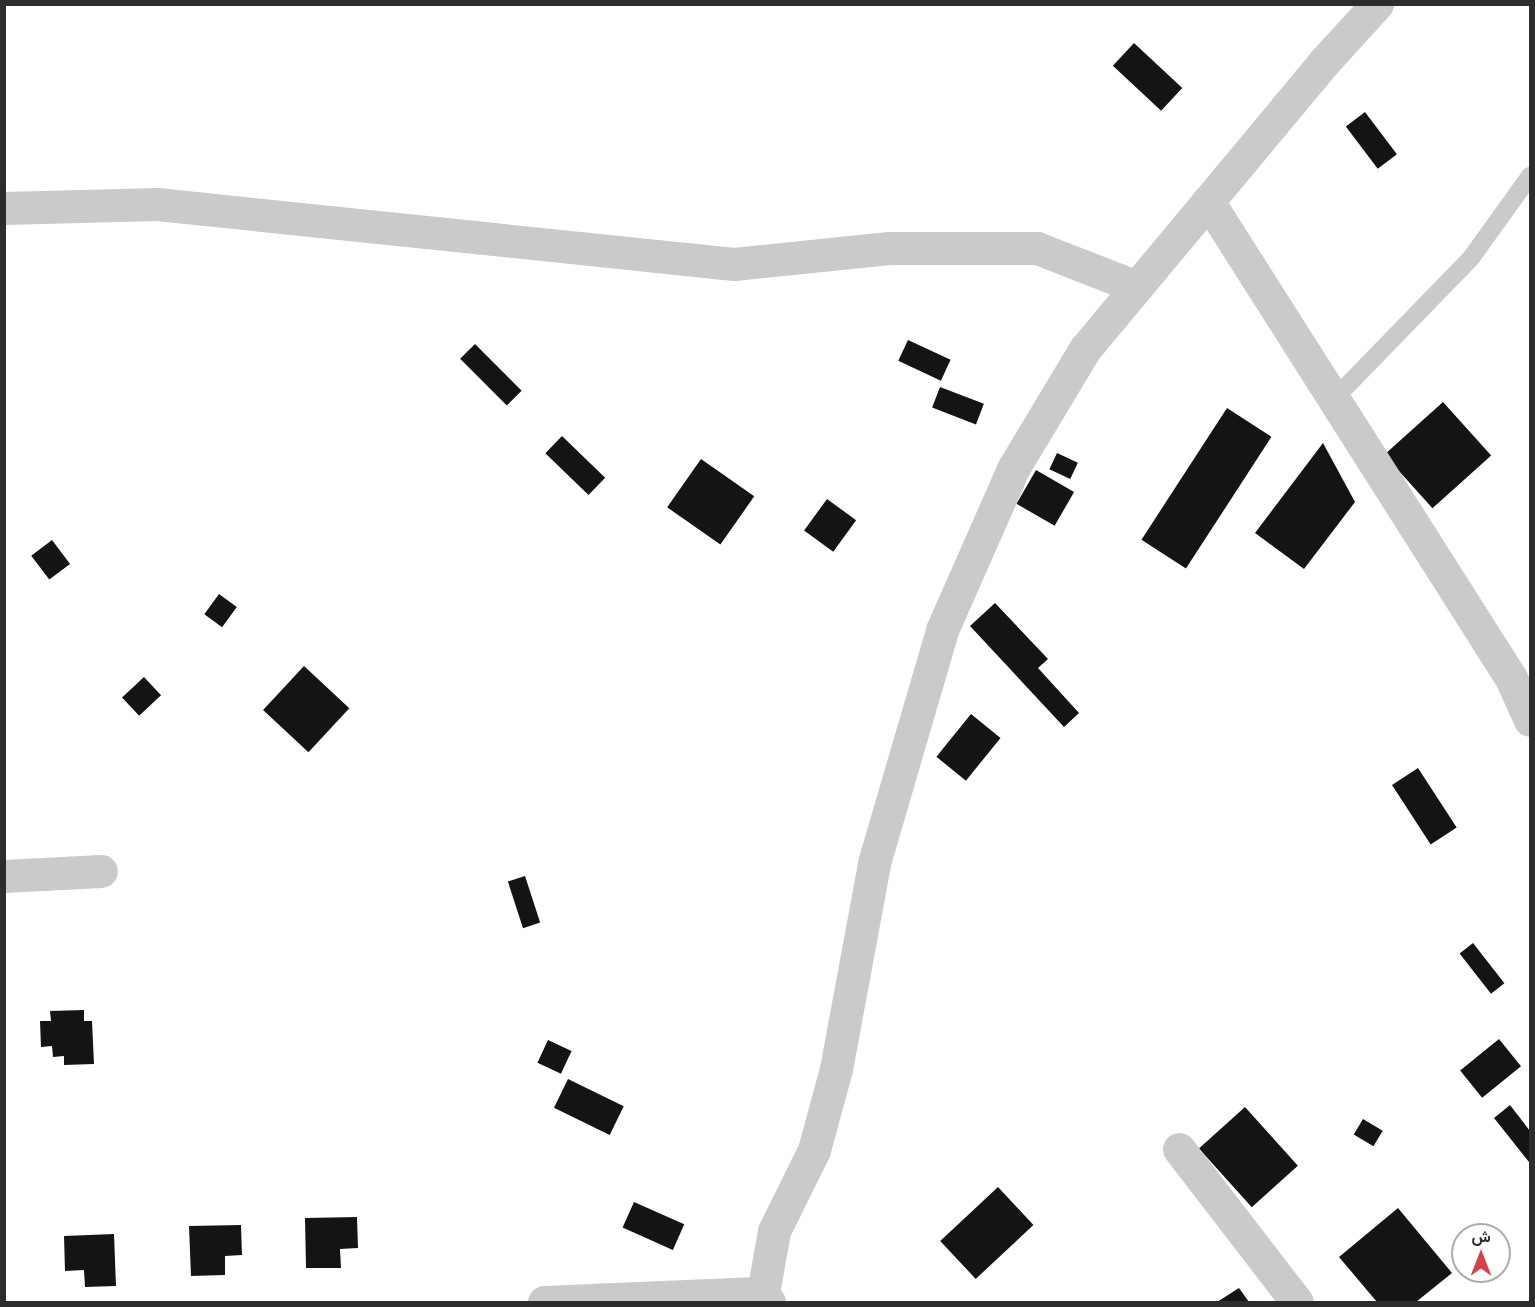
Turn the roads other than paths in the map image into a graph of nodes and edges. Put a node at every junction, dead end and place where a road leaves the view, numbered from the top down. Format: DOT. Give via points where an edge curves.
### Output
graph roads {
  1 [pos="1377,4"];
  2 [pos="1530,176"];
  3 [pos="1209,201"];
  4 [pos="4,208"];
  5 [pos="1137,287"];
  6 [pos="1334,399"];
  7 [pos="1530,720"];
  8 [pos="101,871"];
  9 [pos="4,876"];
  10 [pos="1179,1149"];
  11 [pos="766,1298"];
  12 [pos="544,1302"];
  13 [pos="1297,1302"];
  1 -- 3 [label="street"];
  2 -- 6 [label="lane" via="1471,258"];
  3 -- 5 [label="street"];
  3 -- 6 [label="street"];
  4 -- 5 [label="street" via="157,204 734,264 889,248 1037,248"];
  5 -- 11 [label="street" via="1085,349 1014,467 942,630 874,863 836,1069 817,1138 774,1231"];
  6 -- 7 [label="street" via="1512,678"];
  8 -- 9 [label="street"];
  10 -- 13 [label="street"];
  11 -- 12 [label="street"];
}
